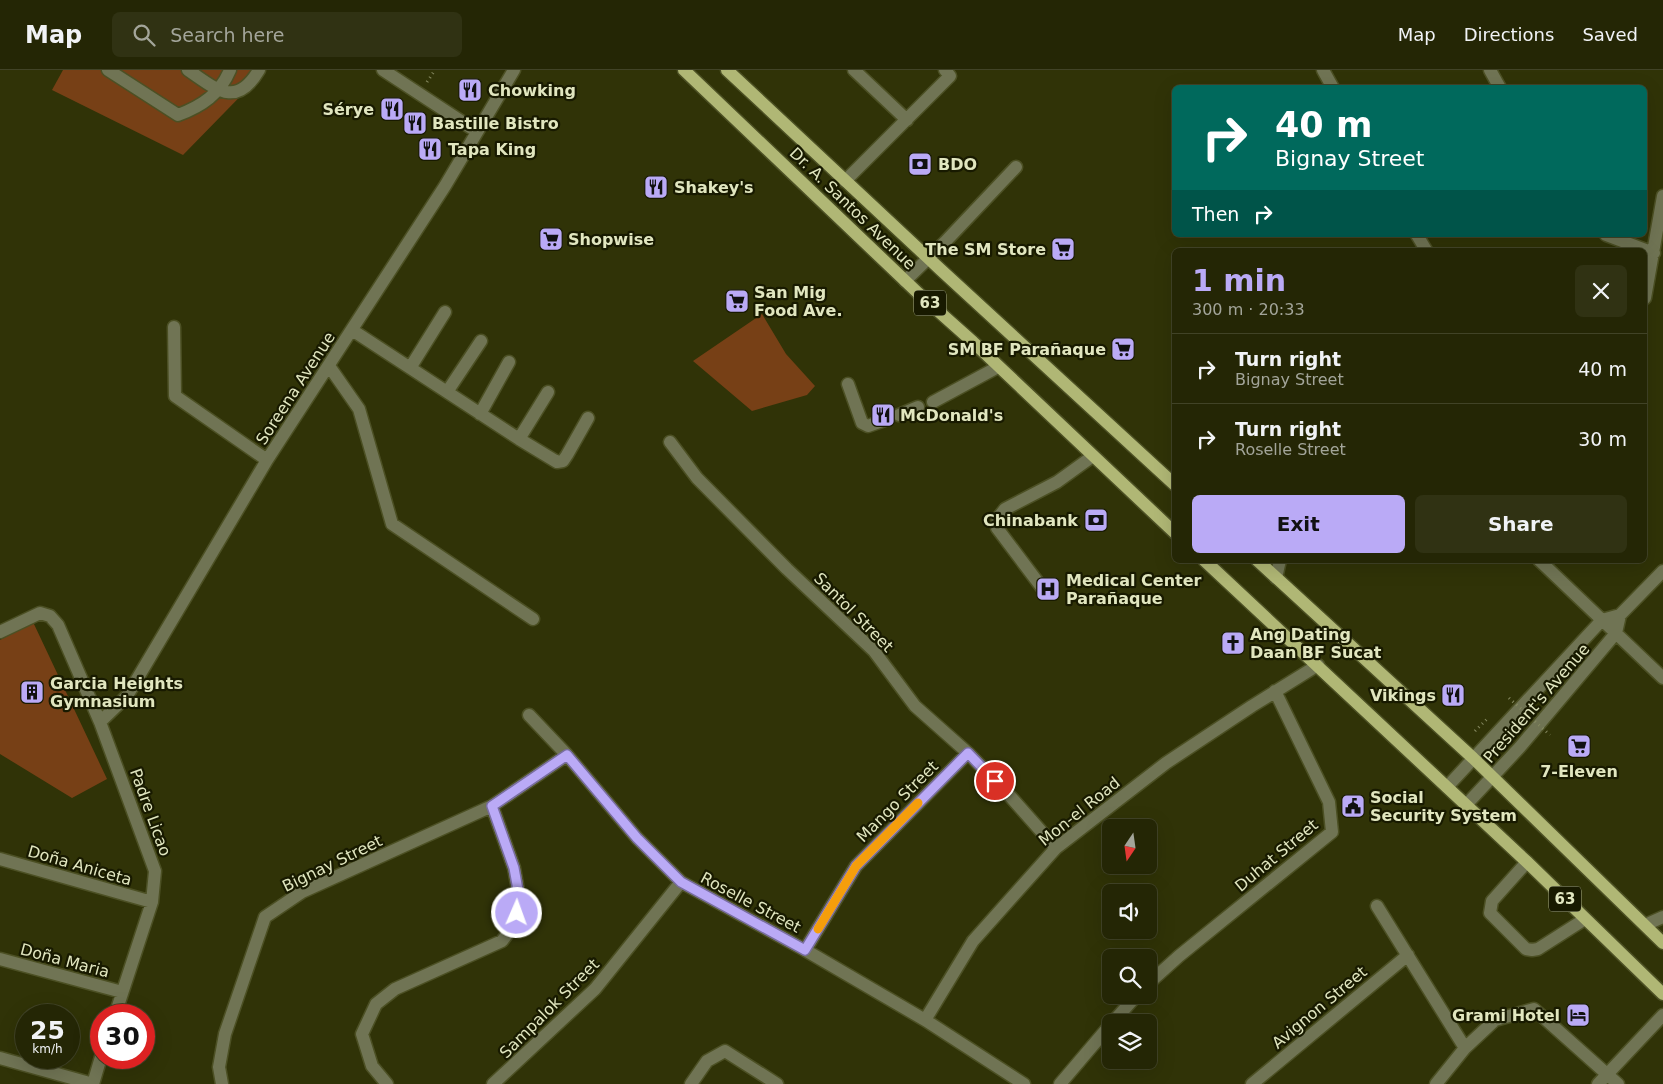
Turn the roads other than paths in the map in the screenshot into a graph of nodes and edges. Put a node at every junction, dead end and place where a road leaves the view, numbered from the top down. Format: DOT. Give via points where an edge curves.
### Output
graph roads {
  1 [pos="108,70"];
  2 [pos="188,70"];
  3 [pos="230,70"];
  4 [pos="259,70"];
  5 [pos="384,70"];
  6 [pos="514,70"];
  7 [pos="684,70"];
  8 [pos="727,70"];
  9 [pos="854,70"];
  10 [pos="945,70"];
  11 [pos="1323,70"];
  12 [pos="1490,70"];
  13 [pos="1331,85"];
  14 [pos="1498,85"];
  15 [pos="218,90"];
  16 [pos="907,120"];
  17 [pos="476,131"];
  18 [pos="1016,167"];
  19 [pos="845,181"];
  20 [pos="1663,196"];
  21 [pos="1418,237"];
  22 [pos="1611,237"];
  23 [pos="1425,248"];
  24 [pos="1641,248"];
  25 [pos="1647,250"];
  26 [pos="1654,253"];
  27 [pos="929,258"];
  28 [pos="906,281"];
  29 [pos="1647,288"];
  30 [pos="445,312"];
  31 [pos="174,327"];
  32 [pos="352,330"];
  33 [pos="481,341"];
  34 [pos="509,362"];
  35 [pos="329,366"];
  36 [pos="998,367"];
  37 [pos="410,368"];
  38 [pos="848,384"];
  39 [pos="447,392"];
  40 [pos="548,392"];
  41 [pos="933,402"];
  42 [pos="918,407"];
  43 [pos="480,414"];
  44 [pos="899,414"];
  45 [pos="588,418"];
  46 [pos="884,420"];
  47 [pos="519,439"];
  48 [pos="670,442"];
  49 [pos="1093,456"];
  50 [pos="267,460"];
  51 [pos="1172,482"];
  52 [pos="1172,529"];
  53 [pos="1207,563"];
  54 [pos="1260,563"];
  55 [pos="1279,563"];
  56 [pos="1542,563"];
  57 [pos="1663,571"];
  58 [pos="1276,578"];
  59 [pos="1046,594"];
  60 [pos="1620,615"];
  61 [pos="533,619"];
  62 [pos="1602,620"];
  63 [pos="0,632"];
  64 [pos="1616,633"];
  65 [pos="1318,665"];
  66 [pos="1663,678"];
  67 [pos="1275,691"];
  68 [pos="529,715"];
  69 [pos="100,722"];
  70 [pos="968,753"];
  71 [pos="567,755"];
  72 [pos="1472,758"];
  73 [pos="1493,778"];
  74 [pos="1447,787"];
  75 [pos="492,806"];
  76 [pos="1466,806"];
  77 [pos="1056,848"];
  78 [pos="0,859"];
  79 [pos="1527,862"];
  80 [pos="681,882"];
  81 [pos="152,902"];
  82 [pos="1377,906"];
  83 [pos="1663,917"];
  84 [pos="1584,919"];
  85 [pos="1645,926"];
  86 [pos="1663,943"];
  87 [pos="805,950"];
  88 [pos="1408,955"];
  89 [pos="0,959"];
  90 [pos="1157,976"];
  91 [pos="122,992"];
  92 [pos="1663,994"];
  93 [pos="118,1004"];
  94 [pos="1129,1004"];
  95 [pos="1121,1014"];
  96 [pos="1663,1015"];
  97 [pos="926,1020"];
  98 [pos="1102,1036"];
  99 [pos="1465,1048"];
  100 [pos="0,1058"];
  101 [pos="97,1069"];
  102 [pos="1607,1074"];
  103 [pos="93,1084"];
  104 [pos="222,1084"];
  105 [pos="387,1084"];
  106 [pos="493,1084"];
  107 [pos="691,1084"];
  108 [pos="777,1084"];
  109 [pos="1024,1084"];
  110 [pos="1060,1084"];
  111 [pos="1252,1084"];
  112 [pos="1436,1084"];
  113 [pos="1598,1084"];
  114 [pos="1618,1084"];
  1 -- 15 [label="street" via="178,115 197,108"];
  2 -- 15 [label="street"];
  3 -- 15 [label="street"];
  4 -- 15 [label="street" via="246,88 235,93"];
  5 -- 17 [label="street"];
  6 -- 17 [label="street, Soreena Avenue"];
  7 -- 28 [label="main road, Dr. A. Santos Avenue / 63"];
  8 -- 19 [label="main road, Dr. A. Santos Avenue / 63"];
  9 -- 16 [label="street"];
  10 -- 16 [label="street" via="950,76"];
  11 -- 13 [label="street"];
  12 -- 14 [label="street"];
  16 -- 19 [label="street"];
  17 -- 32 [label="street, Soreena Avenue" via="445,186"];
  18 -- 27 [label="street"];
  19 -- 27 [label="main road, Dr. A. Santos Avenue / 63"];
  20 -- 26 [label="street"];
  21 -- 23 [label="street"];
  22 -- 24 [label="street"];
  25 -- 26 [label="street"];
  26 -- 29 [label="street"];
  27 -- 28 [label="street"];
  27 -- 51 [label="main road, Dr. A. Santos Avenue / 63"];
  28 -- 36 [label="main road, Dr. A. Santos Avenue / 63"];
  30 -- 37 [label="street"];
  31 -- 50 [label="street" via="175,396"];
  32 -- 35 [label="street, Soreena Avenue"];
  32 -- 37 [label="street"];
  33 -- 39 [label="street"];
  34 -- 43 [label="street"];
  35 -- 50 [label="street, Soreena Avenue"];
  35 -- 61 [label="street" via="359,409 392,524"];
  36 -- 41 [label="street"];
  36 -- 49 [label="main road, Dr. A. Santos Avenue / 63"];
  37 -- 39 [label="street"];
  38 -- 46 [label="street" via="862,423 868,426"];
  39 -- 43 [label="street"];
  40 -- 47 [label="street"];
  42 -- 44 [label="street"];
  43 -- 47 [label="street"];
  45 -- 47 [label="street" via="562,461 556,462"];
  48 -- 70 [label="street, Santol Street" via="697,478 874,651 915,706"];
  49 -- 52 [label="main road, Dr. A. Santos Avenue / 63"];
  49 -- 59 [label="street" via="1057,482 1005,509 998,518 996,528"];
  50 -- 69 [label="street, Soreena Avenue" via="127,696"];
  53 -- 65 [label="main road, 63"];
  54 -- 58 [label="main road, 63"];
  55 -- 58 [label="street"];
  56 -- 62 [label="street"];
  57 -- 60 [label="street"];
  58 -- 72 [label="main road, 63"];
  60 -- 62 [label="street"];
  60 -- 64 [label="street, President's Avenue"];
  62 -- 64 [label="street"];
  62 -- 72 [label="street, President's Avenue"];
  63 -- 69 [label="street, Padre Licao" via="40,613 50,616 58,626"];
  64 -- 66 [label="street"];
  64 -- 73 [label="street, President's Avenue"];
  65 -- 67 [label="street, Mon-el Road"];
  65 -- 74 [label="main road, 63"];
  67 -- 77 [label="street, Mon-el Road" via="1166,763"];
  67 -- 90 [label="street, Duhat Street" via="1329,802 1332,832"];
  68 -- 71 [label="street, Roselle Street"];
  69 -- 81 [label="street, Padre Licao" via="155,871"];
  70 -- 77 [label="street, Santol Street"];
  70 -- 87 [label="street, Mango Street" via="856,866"];
  71 -- 75 [label="street, Bignay Street"];
  71 -- 80 [label="street, Roselle Street" via="637,838"];
  72 -- 73 [label="main road, 63"];
  72 -- 74 [label="street, President's Avenue"];
  73 -- 76 [label="street, President's Avenue"];
  73 -- 85 [label="main road, 63"];
  74 -- 76 [label="main road, 63"];
  75 -- 104 [label="street, Bignay Street" via="302,892 265,917 225,1034 219,1067"];
  75 -- 105 [label="street" via="514,868 520,901 514,925 502,941 395,989 376,1004 362,1034 372,1066"];
  76 -- 79 [label="main road, 63"];
  77 -- 97 [label="street, Mon-el Road" via="973,941"];
  78 -- 81 [label="street, Doña Aniceta"];
  79 -- 84 [label="main road, 63"];
  79 -- 84 [label="street" via="1492,901 1490,913 1526,949 1532,950"];
  80 -- 87 [label="street, Roselle Street"];
  80 -- 106 [label="street, Sampalok Street" via="595,990"];
  81 -- 91 [label="street, Padre Licao"];
  82 -- 88 [label="street"];
  83 -- 85 [label="street"];
  84 -- 92 [label="main road, 63"];
  85 -- 86 [label="main road, 63"];
  87 -- 97 [label="street, Roselle Street"];
  88 -- 99 [label="street"];
  88 -- 111 [label="street, Avignon Street"];
  89 -- 91 [label="street, Doña Maria"];
  91 -- 93 [label="street, Padre Licao"];
  94 -- 95 [label="street"];
  96 -- 102 [label="street"];
  97 -- 109 [label="street, Roselle Street"];
  98 -- 110 [label="street"];
  99 -- 102 [label="street" via="1495,1020 1534,1009"];
  99 -- 112 [label="street"];
  100 -- 103 [label="street"];
  101 -- 103 [label="street"];
  102 -- 113 [label="street"];
  102 -- 114 [label="street"];
  107 -- 108 [label="street" via="707,1061 725,1051"];
}
